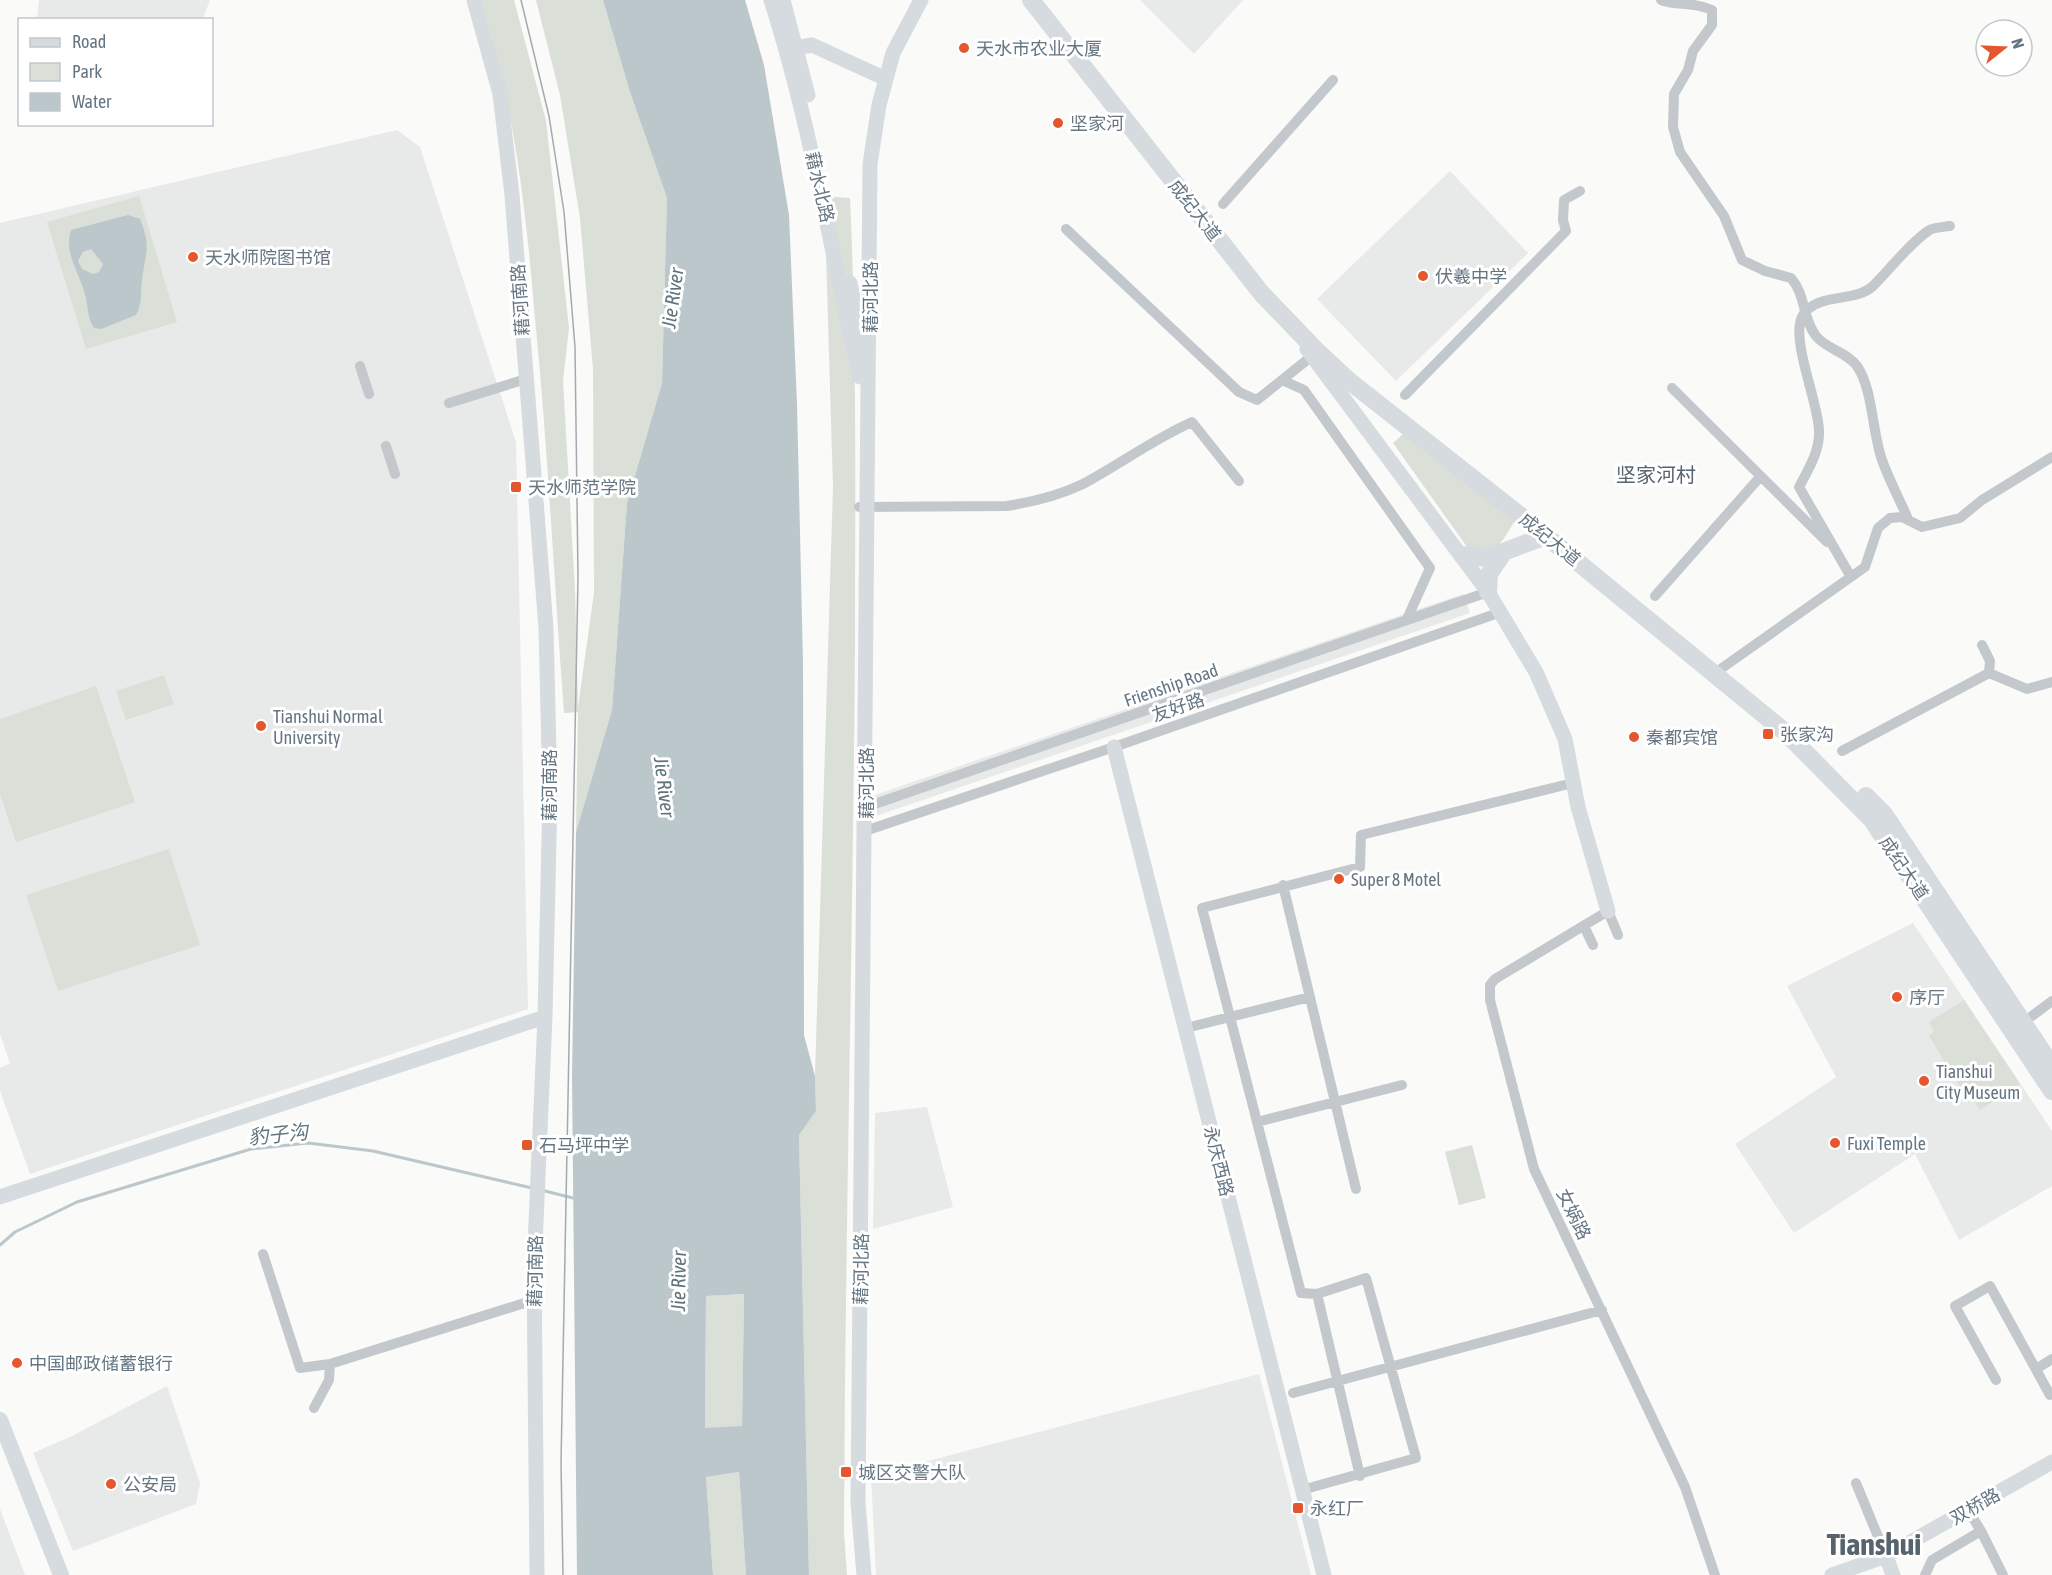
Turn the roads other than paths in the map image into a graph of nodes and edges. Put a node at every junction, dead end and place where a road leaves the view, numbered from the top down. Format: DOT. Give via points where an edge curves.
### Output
graph roads {
  1 [pos="474,0"];
  2 [pos="771,0"];
  3 [pos="783,0"];
  4 [pos="911,0"];
  5 [pos="921,0"];
  6 [pos="1030,0"];
  7 [pos="1038,0"];
  8 [pos="1660,0"];
  9 [pos="792,48"];
  10 [pos="881,78"];
  11 [pos="1333,80"];
  12 [pos="1580,191"];
  13 [pos="1222,204"];
  14 [pos="1950,226"];
  15 [pos="1066,229"];
  16 [pos="1266,290"];
  17 [pos="1804,313"];
  18 [pos="1283,317"];
  19 [pos="860,329"];
  20 [pos="1312,356"];
  21 [pos="360,366"];
  22 [pos="864,375"];
  23 [pos="526,379"];
  24 [pos="1282,380"];
  25 [pos="1672,388"];
  26 [pos="369,394"];
  27 [pos="1405,395"];
  28 [pos="449,403"];
  29 [pos="386,446"];
  30 [pos="2052,457"];
  31 [pos="395,474"];
  32 [pos="1760,477"];
  33 [pos="1239,481"];
  34 [pos="864,508"];
  35 [pos="1908,519"];
  36 [pos="1546,536"];
  37 [pos="1836,551"];
  38 [pos="1503,553"];
  39 [pos="1462,555"];
  40 [pos="1851,577"];
  41 [pos="1488,592"];
  42 [pos="1655,596"];
  43 [pos="1501,612"];
  44 [pos="1407,620"];
  45 [pos="1982,645"];
  46 [pos="1722,668"];
  47 [pos="1989,673"];
  48 [pos="2052,682"];
  49 [pos="1114,747"];
  50 [pos="1842,751"];
  51 [pos="1573,783"];
  52 [pos="866,807"];
  53 [pos="865,831"];
  54 [pos="1283,885"];
  55 [pos="1608,911"];
  56 [pos="1584,926"];
  57 [pos="1618,934"];
  58 [pos="1593,945"];
  59 [pos="1310,996"];
  60 [pos="2052,1000"];
  61 [pos="2032,1016"];
  62 [pos="545,1017"];
  63 [pos="1230,1017"];
  64 [pos="1186,1028"];
  65 [pos="2052,1066"];
  66 [pos="1402,1085"];
  67 [pos="2052,1091"];
  68 [pos="1336,1102"];
  69 [pos="1257,1122"];
  70 [pos="1356,1189"];
  71 [pos="0,1197"];
  72 [pos="262,1254"];
  73 [pos="1317,1294"];
  74 [pos="534,1300"];
  75 [pos="1602,1310"];
  76 [pos="2052,1359"];
  77 [pos="330,1364"];
  78 [pos="1391,1367"];
  79 [pos="2036,1369"];
  80 [pos="1996,1380"];
  81 [pos="1338,1381"];
  82 [pos="1293,1393"];
  83 [pos="2050,1395"];
  84 [pos="314,1408"];
  85 [pos="0,1420"];
  86 [pos="0,1448"];
  87 [pos="2052,1462"];
  88 [pos="1360,1476"];
  89 [pos="1856,1483"];
  90 [pos="1302,1490"];
  91 [pos="1968,1510"];
  92 [pos="1981,1531"];
  93 [pos="1886,1556"];
  94 [pos="1863,1570"];
  95 [pos="50,1575"];
  96 [pos="61,1575"];
  97 [pos="537,1575"];
  98 [pos="855,1575"];
  99 [pos="864,1575"];
  100 [pos="1324,1575"];
  101 [pos="1715,1575"];
  102 [pos="1832,1575"];
  103 [pos="1893,1575"];
  104 [pos="1924,1575"];
  105 [pos="2002,1575"];
  1 -- 23 [label="main road, 藉河南路" via="500,94"];
  2 -- 9 [label="main road, 藉水北路"];
  3 -- 9 [label="main road, 藉水北路"];
  4 -- 10 [label="main road, 藉河北路" via="884,50"];
  5 -- 10 [label="main road, 藉河北路"];
  6 -- 18 [label="highway, 成纪大道"];
  7 -- 16 [label="highway, 成纪大道"];
  8 -- 17 [label="street" via="1697,2 1712,10 1713,20 1707,34 1693,51 1688,70 1674,94 1673,127 1680,152 1724,216 1742,260 1791,278 1803,295"];
  9 -- 10 [label="main road" via="812,45"];
  9 -- 19 [label="main road, 藉水北路"];
  9 -- 22 [label="main road, 藉水北路"];
  10 -- 19 [label="main road, 藉河北路" via="870,103 862,163"];
  10 -- 22 [label="main road, 藉河北路" via="870,164"];
  11 -- 13 [label="street"];
  12 -- 27 [label="street" via="1564,200 1566,231"];
  14 -- 17 [label="street" via="1929,229 1865,293 1823,302"];
  15 -- 24 [label="street" via="1239,392 1257,400"];
  16 -- 18 [label="main road"];
  16 -- 46 [label="highway, 成纪大道" via="1351,367"];
  17 -- 35 [label="street" via="1817,338 1857,366 1866,387 1882,461"];
  17 -- 37 [label="street" via="1799,329 1820,432 1813,460 1799,487"];
  18 -- 20 [label="main road"];
  18 -- 36 [label="highway, 成纪大道" via="1348,380"];
  19 -- 22 [label="main road, 藉河北路"];
  20 -- 24 [label="street"];
  20 -- 39 [label="main road"];
  21 -- 26 [label="street"];
  22 -- 34 [label="main road, 藉河北路"];
  23 -- 28 [label="street"];
  23 -- 62 [label="main road, 藉河南路" via="546,628 550,794"];
  24 -- 44 [label="street" via="1304,390 1430,568"];
  25 -- 32 [label="street"];
  29 -- 31 [label="street"];
  30 -- 35 [label="street" via="1960,518 1922,527"];
  32 -- 37 [label="street"];
  32 -- 42 [label="street"];
  33 -- 34 [label="street" via="1192,422 1082,484 1031,502 1007,506"];
  34 -- 52 [label="main road, 藉河北路"];
  34 -- 98 [label="main road, 藉河北路" via="849,1504"];
  35 -- 40 [label="street" via="1890,518 1878,528 1865,567"];
  36 -- 38 [label="highway"];
  36 -- 67 [label="highway, 成纪大道" via="1785,732 1872,820"];
  37 -- 40 [label="street"];
  38 -- 39 [label="highway" via="1487,558"];
  38 -- 41 [label="highway" via="1489,574"];
  39 -- 41 [label="main road"];
  40 -- 46 [label="street"];
  41 -- 43 [label="main road"];
  41 -- 44 [label="street, Frienship Road"];
  43 -- 49 [label="street, 友好路"];
  43 -- 51 [label="main road" via="1536,672 1561,728"];
  44 -- 52 [label="street, Frienship Road"];
  45 -- 47 [label="street" via="1990,661"];
  46 -- 65 [label="highway, 成纪大道" via="1801,731 1884,814"];
  47 -- 48 [label="street" via="2027,689"];
  47 -- 50 [label="street"];
  49 -- 53 [label="street, 友好路"];
  49 -- 64 [label="main road, 永庆西路"];
  51 -- 54 [label="street" via="1361,835 1360,867"];
  51 -- 55 [label="main road"];
  52 -- 53 [label="main road, 藉河北路"];
  53 -- 99 [label="main road, 藉河北路" via="858,1503"];
  54 -- 59 [label="street"];
  54 -- 63 [label="street" via="1202,908"];
  55 -- 56 [label="street, 女娲路"];
  55 -- 57 [label="street"];
  56 -- 58 [label="street"];
  56 -- 75 [label="street, 女娲路" via="1495,979 1490,985 1490,1000 1534,1169"];
  59 -- 63 [label="street"];
  59 -- 68 [label="street"];
  60 -- 61 [label="street"];
  62 -- 71 [label="main road"];
  62 -- 74 [label="main road, 藉河南路"];
  63 -- 64 [label="street"];
  63 -- 69 [label="street"];
  64 -- 90 [label="main road, 永庆西路"];
  66 -- 68 [label="street"];
  68 -- 69 [label="street"];
  68 -- 70 [label="street"];
  69 -- 73 [label="street" via="1301,1293"];
  72 -- 77 [label="street" via="300,1368"];
  73 -- 78 [label="street" via="1366,1278"];
  73 -- 81 [label="street"];
  74 -- 77 [label="street"];
  74 -- 97 [label="main road, 藉河南路"];
  75 -- 78 [label="street"];
  75 -- 101 [label="street, 女娲路" via="1685,1487"];
  76 -- 79 [label="street"];
  77 -- 84 [label="street" via="329,1380"];
  78 -- 81 [label="street"];
  78 -- 88 [label="street" via="1416,1458"];
  79 -- 80 [label="street" via="1990,1286 1955,1306"];
  79 -- 83 [label="street"];
  81 -- 82 [label="street"];
  81 -- 88 [label="street"];
  85 -- 96 [label="main road"];
  86 -- 95 [label="main road"];
  87 -- 91 [label="main road, 双桥路"];
  88 -- 90 [label="street"];
  89 -- 93 [label="street"];
  90 -- 100 [label="main road, 永庆西路"];
  91 -- 92 [label="street"];
  91 -- 93 [label="main road, 双桥路"];
  92 -- 104 [label="street" via="1932,1560"];
  92 -- 105 [label="street"];
  93 -- 94 [label="main road, 双桥路"];
  93 -- 103 [label="main road"];
  94 -- 102 [label="main road, 双桥路"];
}
